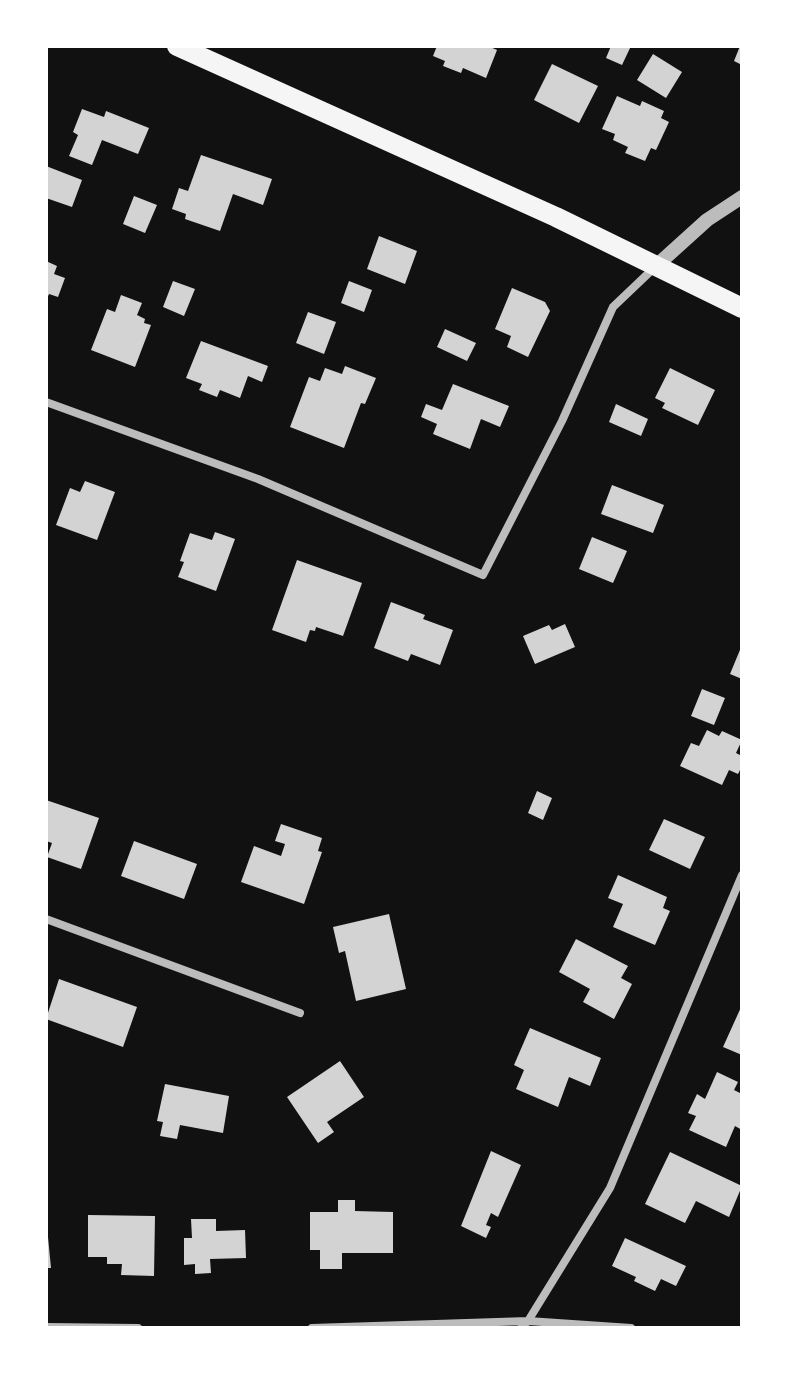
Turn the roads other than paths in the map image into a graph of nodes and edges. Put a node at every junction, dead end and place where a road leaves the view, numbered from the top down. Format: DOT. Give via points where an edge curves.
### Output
graph roads {
  1 [pos="177,46"];
  2 [pos="742,197"];
  3 [pos="655,267"];
  4 [pos="742,308"];
  5 [pos="46,402"];
  6 [pos="742,875"];
  7 [pos="46,919"];
  8 [pos="300,1013"];
  9 [pos="525,1324"];
  10 [pos="46,1327"];
  11 [pos="138,1328"];
  12 [pos="312,1328"];
  13 [pos="631,1328"];
  1 -- 3 [label="main road"];
  2 -- 3 [label="street" via="707,220"];
  3 -- 4 [label="main road"];
  3 -- 5 [label="street" via="613,307 483,575 258,479"];
  6 -- 9 [label="street" via="610,1188"];
  7 -- 8 [label="street"];
  9 -- 12 [label="street"];
  9 -- 13 [label="street"];
  10 -- 11 [label="street"];
}
